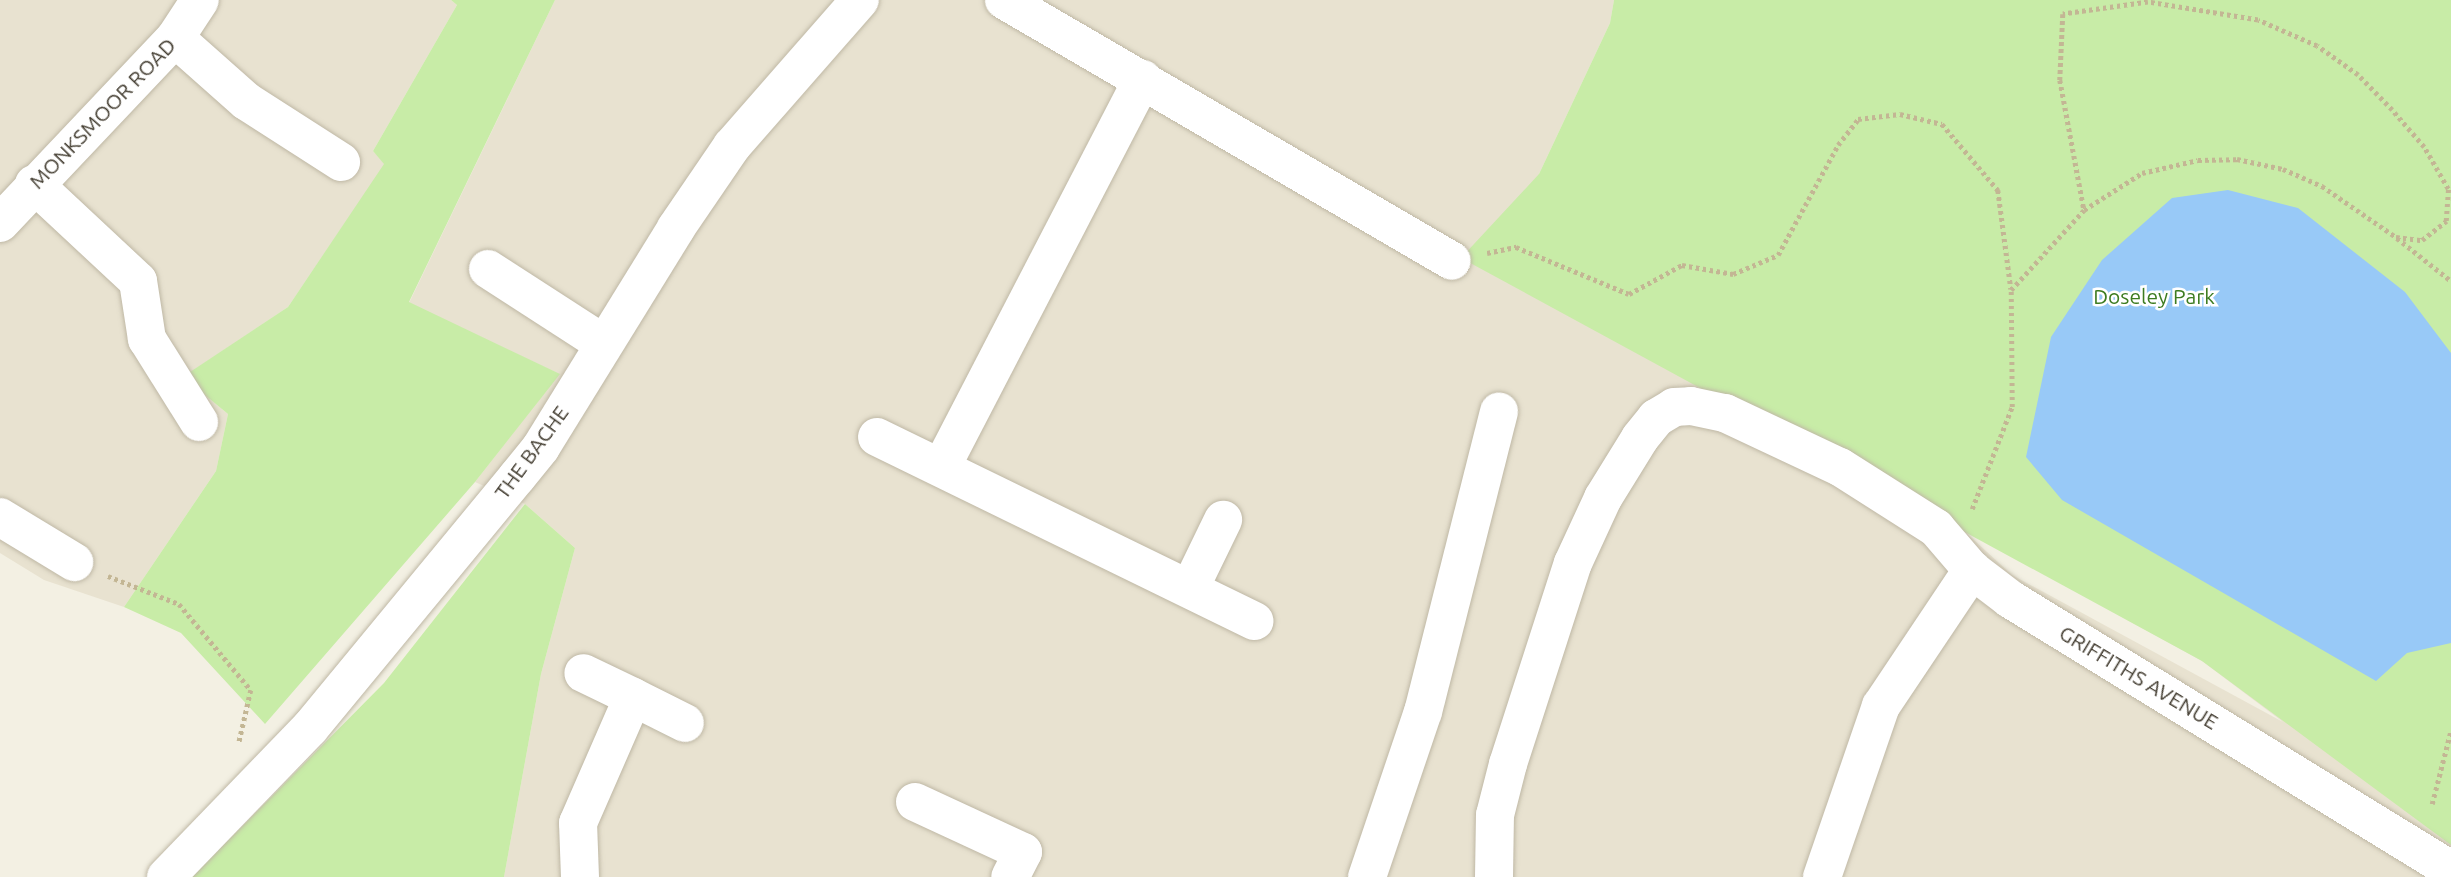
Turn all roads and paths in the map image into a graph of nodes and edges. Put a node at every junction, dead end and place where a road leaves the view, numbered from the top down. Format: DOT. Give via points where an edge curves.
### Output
graph roads {
  1 [pos="200,0"];
  2 [pos="860,0"];
  3 [pos="1004,0"];
  4 [pos="2125,2"];
  5 [pos="175,38"];
  6 [pos="1143,79"];
  7 [pos="341,162"];
  8 [pos="34,184"];
  9 [pos="2084,210"];
  10 [pos="0,223"];
  11 [pos="2396,237"];
  12 [pos="1451,261"];
  13 [pos="488,269"];
  14 [pos="2451,281"];
  15 [pos="2011,290"];
  16 [pos="604,344"];
  17 [pos="1499,411"];
  18 [pos="199,422"];
  19 [pos="877,437"];
  20 [pos="942,466"];
  21 [pos="0,517"];
  22 [pos="1223,520"];
  23 [pos="1945,539"];
  24 [pos="74,562"];
  25 [pos="1972,570"];
  26 [pos="1190,588"];
  27 [pos="1255,621"];
  28 [pos="583,673"];
  29 [pos="633,698"];
  30 [pos="685,723"];
  31 [pos="2451,730"];
  32 [pos="237,754"];
  33 [pos="915,802"];
  34 [pos="2432,804"];
  35 [pos="2451,870"];
  36 [pos="166,877"];
  37 [pos="580,877"];
  38 [pos="1010,877"];
  39 [pos="1367,877"];
  40 [pos="1494,877"];
  41 [pos="1822,877"];
  1 -- 5 [label="street, MONKSMOOR ROAD"];
  2 -- 16 [label="street, THE BACHE" via="732,146"];
  3 -- 6 [label="street"];
  4 -- 9 [label="path" via="2063,14 2060,80"];
  4 -- 11 [label="path" via="2178,5 2258,20 2317,46 2358,75 2424,147 2448,188 2446,221 2422,240"];
  5 -- 7 [label="street" via="246,101"];
  5 -- 8 [label="street, MONKSMOOR ROAD"];
  6 -- 12 [label="street"];
  6 -- 20 [label="street"];
  8 -- 10 [label="street, MONKSMOOR ROAD"];
  8 -- 18 [label="street" via="138,281 147,339"];
  9 -- 11 [label="path" via="2142,173 2198,160 2237,159 2283,169 2322,186"];
  9 -- 15 [label="path"];
  11 -- 14 [label="path"];
  12 -- 15 [label="path" via="1516,247 1629,294 1682,265 1733,274 1778,255 1838,145 1858,119 1900,114 1942,124 1998,190"];
  13 -- 16 [label="street"];
  15 -- 23 [label="path" via="2012,407 1971,510"];
  16 -- 36 [label="street, THE BACHE" via="517,477 310,727"];
  17 -- 39 [label="street" via="1423,712"];
  19 -- 20 [label="street"];
  20 -- 26 [label="street"];
  21 -- 24 [label="street"];
  22 -- 26 [label="street"];
  23 -- 25 [label="street, GRIFFITHS AVENUE"];
  23 -- 40 [label="street, GRIFFITHS AVENUE" via="1936,528 1840,467 1725,413 1690,405 1674,407 1656,418 1603,498 1573,563 1504,777 1495,815"];
  24 -- 32 [label="path" via="179,604 251,690"];
  25 -- 35 [label="street, GRIFFITHS AVENUE" via="2010,599"];
  25 -- 41 [label="street" via="1881,706"];
  26 -- 27 [label="street"];
  28 -- 29 [label="street"];
  29 -- 30 [label="street"];
  29 -- 37 [label="street" via="578,823"];
  31 -- 34 [label="path"];
  33 -- 38 [label="street" via="1023,852"];
}
